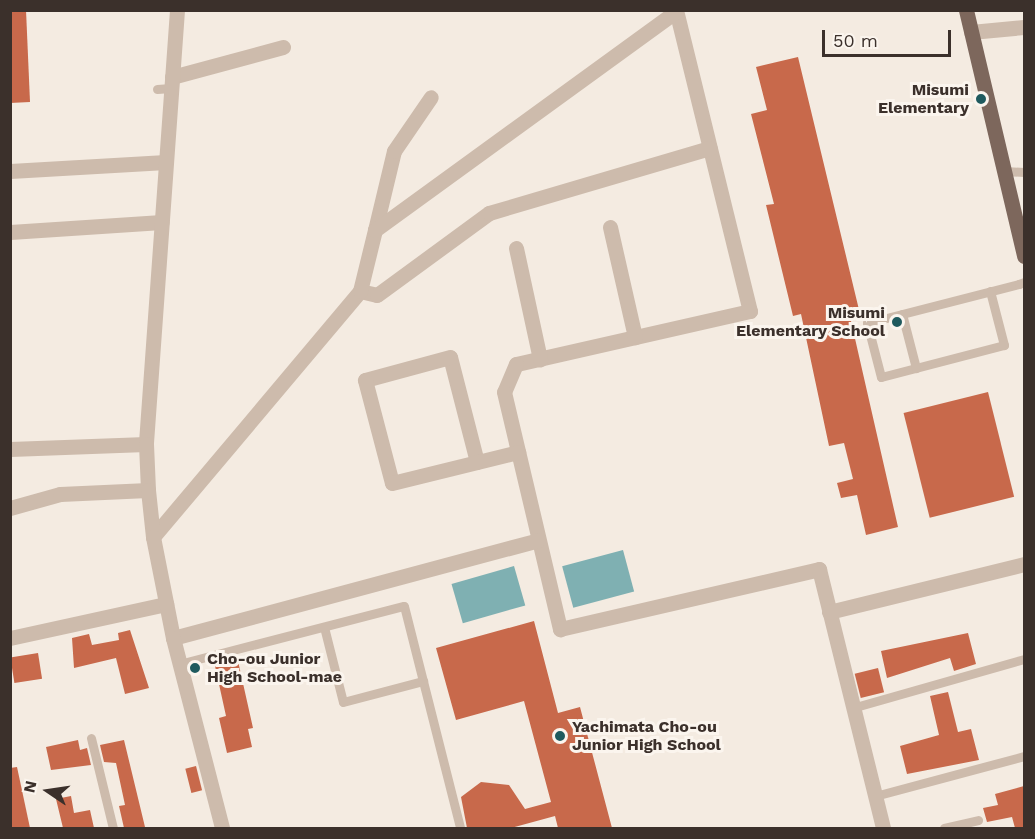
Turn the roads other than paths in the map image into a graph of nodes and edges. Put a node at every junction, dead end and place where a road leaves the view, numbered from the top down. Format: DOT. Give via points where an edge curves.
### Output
graph roads {
  1 [pos="177,10"];
  2 [pos="966,10"];
  3 [pos="676,11"];
  4 [pos="1024,27"];
  5 [pos="971,32"];
  6 [pos="283,47"];
  7 [pos="167,85"];
  8 [pos="431,97"];
  9 [pos="710,148"];
  10 [pos="166,162"];
  11 [pos="10,171"];
  12 [pos="1004,171"];
  13 [pos="1024,172"];
  14 [pos="162,222"];
  15 [pos="610,227"];
  16 [pos="375,230"];
  17 [pos="10,232"];
  18 [pos="516,248"];
  19 [pos="1024,256"];
  20 [pos="1024,282"];
  21 [pos="360,291"];
  22 [pos="990,291"];
  23 [pos="902,314"];
  24 [pos="635,337"];
  25 [pos="540,359"];
  26 [pos="916,368"];
  27 [pos="146,444"];
  28 [pos="10,449"];
  29 [pos="518,452"];
  30 [pos="477,462"];
  31 [pos="148,490"];
  32 [pos="10,508"];
  33 [pos="153,537"];
  34 [pos="538,540"];
  35 [pos="1024,564"];
  36 [pos="166,604"];
  37 [pos="829,612"];
  38 [pos="324,627"];
  39 [pos="10,638"];
  40 [pos="173,638"];
  41 [pos="1024,659"];
  42 [pos="179,664"];
  43 [pos="423,681"];
  44 [pos="852,708"];
  45 [pos="92,738"];
  46 [pos="1024,756"];
  47 [pos="875,796"];
  48 [pos="978,820"];
  49 [pos="113,828"];
  50 [pos="222,828"];
  51 [pos="460,828"];
  52 [pos="883,828"];
  53 [pos="944,828"];
  1 -- 7 [label="street"];
  2 -- 5 [label="main road"];
  3 -- 9 [label="street"];
  3 -- 16 [label="street"];
  4 -- 5 [label="street"];
  5 -- 12 [label="main road"];
  6 -- 7 [label="street"];
  7 -- 10 [label="street"];
  8 -- 16 [label="street" via="394,151"];
  9 -- 21 [label="street" via="489,213 377,295"];
  9 -- 24 [label="street" via="750,311"];
  10 -- 11 [label="street"];
  10 -- 14 [label="street"];
  12 -- 13 [label="lane"];
  12 -- 19 [label="main road"];
  14 -- 17 [label="street"];
  14 -- 27 [label="street"];
  15 -- 24 [label="street"];
  16 -- 21 [label="street"];
  18 -- 25 [label="street"];
  20 -- 22 [label="lane"];
  21 -- 33 [label="street"];
  22 -- 23 [label="lane"];
  22 -- 26 [label="lane" via="1004,345"];
  23 -- 26 [label="lane"];
  23 -- 26 [label="lane" via="867,323 881,377"];
  24 -- 25 [label="street"];
  25 -- 29 [label="street" via="516,364 504,392"];
  27 -- 28 [label="street"];
  27 -- 31 [label="street"];
  29 -- 30 [label="street"];
  29 -- 34 [label="street"];
  30 -- 30 [label="street" via="392,483 365,380 450,357"];
  31 -- 32 [label="street" via="60,494"];
  31 -- 33 [label="street"];
  33 -- 36 [label="street"];
  34 -- 37 [label="street" via="560,629 819,569"];
  34 -- 40 [label="street"];
  35 -- 37 [label="street"];
  36 -- 39 [label="street"];
  36 -- 40 [label="street"];
  37 -- 44 [label="street"];
  38 -- 42 [label="lane"];
  38 -- 43 [label="lane" via="343,702"];
  38 -- 43 [label="lane" via="404,606"];
  40 -- 42 [label="street"];
  41 -- 44 [label="lane"];
  42 -- 50 [label="street"];
  43 -- 51 [label="lane"];
  44 -- 47 [label="street"];
  45 -- 49 [label="lane"];
  46 -- 47 [label="lane"];
  47 -- 52 [label="street"];
  48 -- 53 [label="lane"];
}
